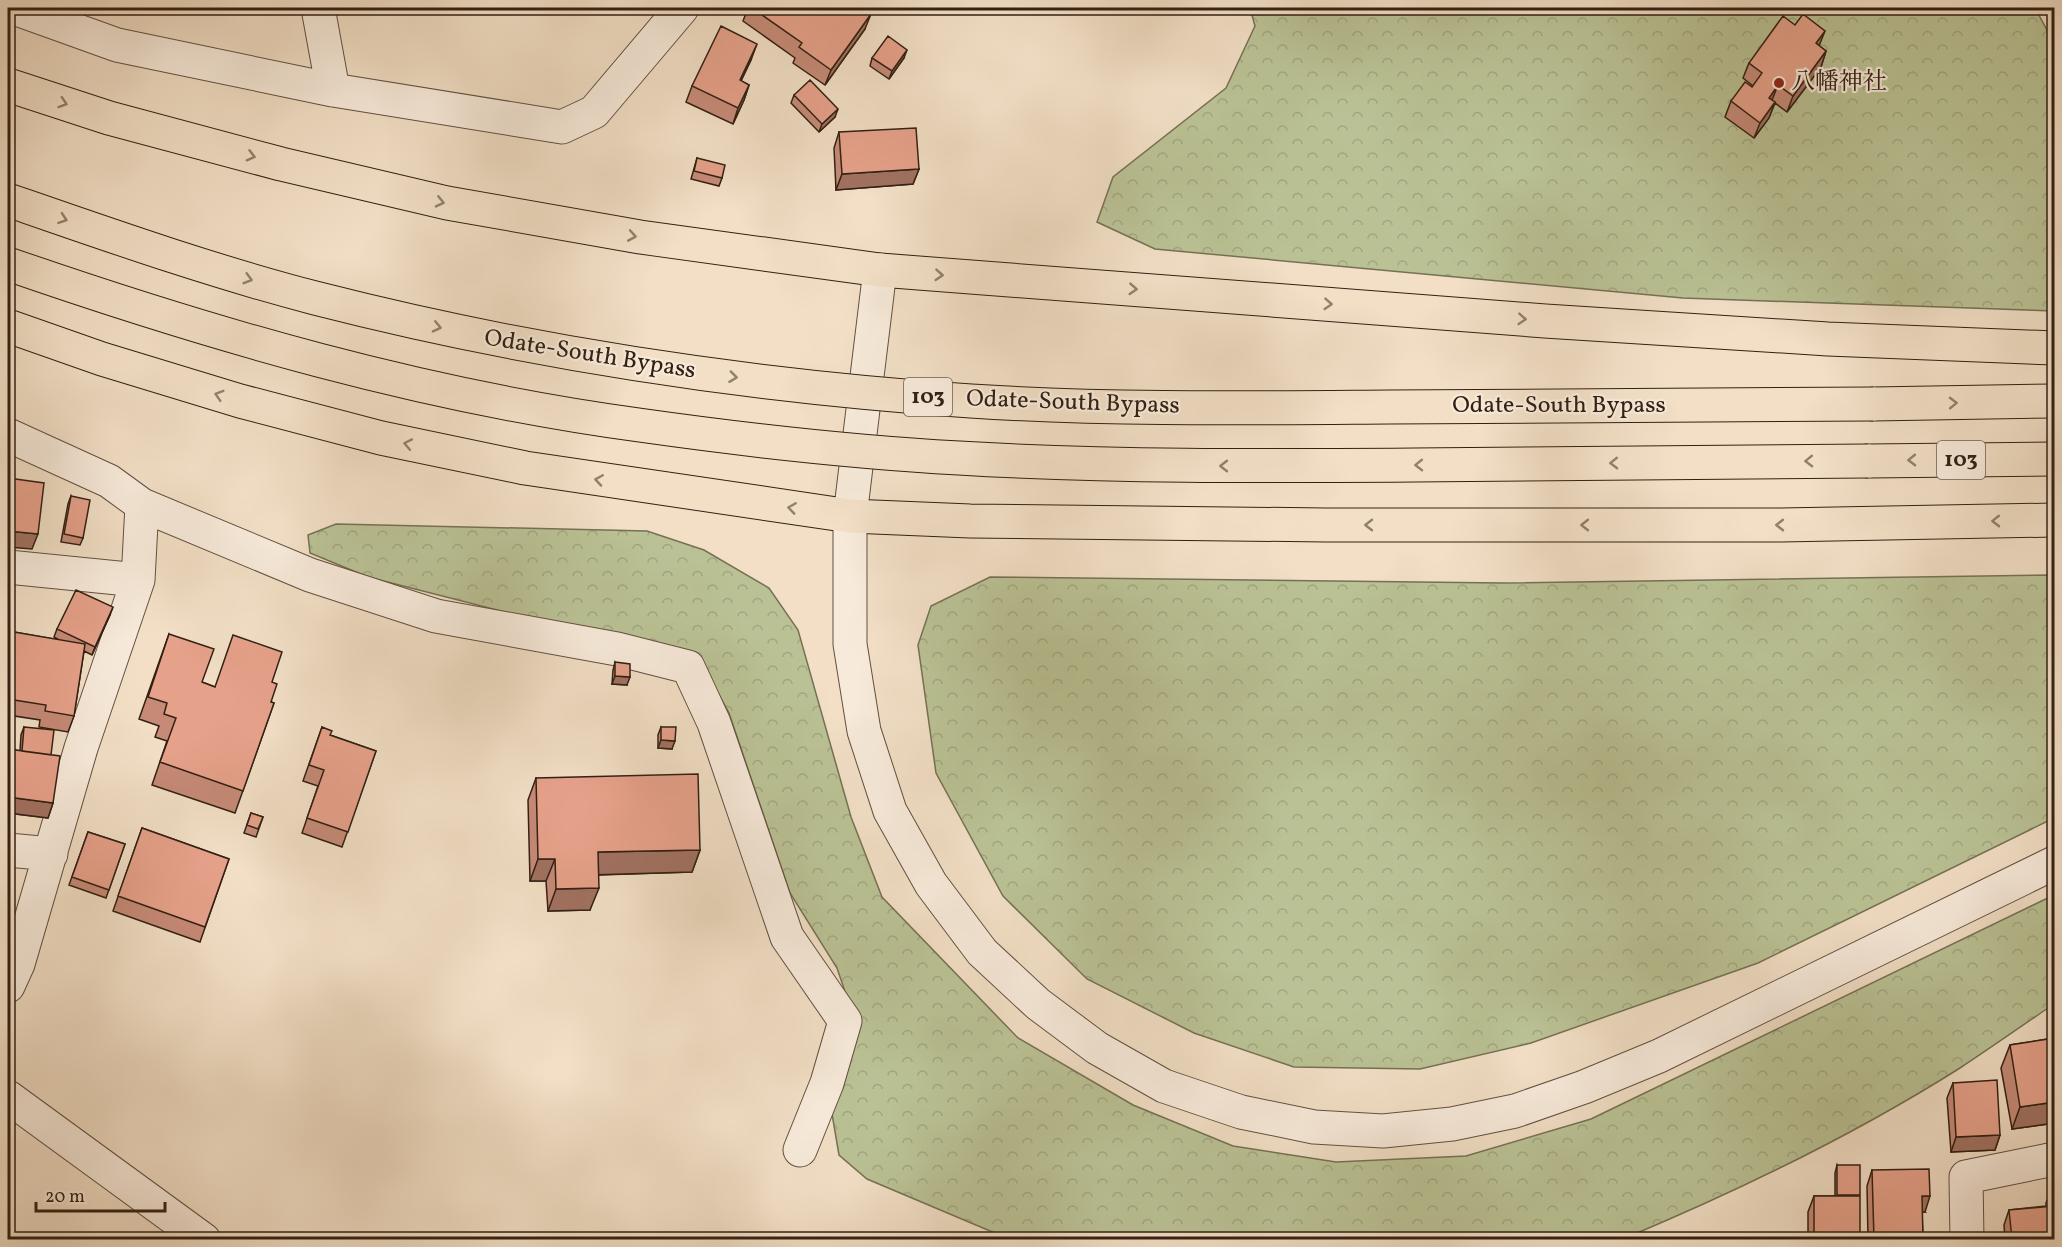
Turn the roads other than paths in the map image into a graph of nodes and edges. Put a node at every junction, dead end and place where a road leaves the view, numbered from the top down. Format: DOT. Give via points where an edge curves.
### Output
graph roads {
  1 [pos="14,8"];
  2 [pos="318,8"];
  3 [pos="682,8"];
  4 [pos="8,85"];
  5 [pos="333,90"];
  6 [pos="8,200"];
  7 [pos="8,264"];
  8 [pos="880,270"];
  9 [pos="8,326"];
  10 [pos="2055,348"];
  11 [pos="2055,401"];
  12 [pos="8,435"];
  13 [pos="2055,459"];
  14 [pos="142,505"];
  15 [pos="850,516"];
  16 [pos="2055,520"];
  17 [pos="8,567"];
  18 [pos="138,580"];
  19 [pos="8,850"];
  20 [pos="51,854"];
  21 [pos="2055,863"];
  22 [pos="8,986"];
  23 [pos="8,1097"];
  24 [pos="800,1150"];
  25 [pos="2055,1159"];
  26 [pos="204,1239"];
  27 [pos="1967,1239"];
  1 -- 5 [label="street" via="117,45"];
  2 -- 5 [label="street"];
  3 -- 5 [label="street" via="594,112 562,127"];
  4 -- 8 [label="highway, one-way" via="178,137 447,204 640,237"];
  6 -- 11 [label="highway, Odate-South Bypass / 103, one-way, bridge" via="163,254 313,298 471,335 630,364 798,386 972,401 1142,407"];
  13 -- 7 [label="highway, 103, one-way, bridge" via="1132,465 958,458 793,445 634,425 451,391 303,356 148,313"];
  8 -- 10 [label="highway, one-way" via="1545,321 1828,339"];
  8 -- 15 [label="street"];
  15 -- 9 [label="highway, one-way" via="525,468 381,438 240,401"];
  12 -- 14 [label="street" via="109,481"];
  14 -- 18 [label="street"];
  14 -- 24 [label="street" via="310,575 436,616 617,649 688,667 714,723 787,937 845,1021 827,1083"];
  16 -- 15 [label="highway, one-way" via="1781,525 1326,525"];
  15 -- 21 [label="street" via="850,644 864,730 890,811 931,884 982,952 1038,1004 1089,1042 1164,1086 1241,1113 1314,1127 1383,1131 1452,1124 1515,1111 1659,1056"];
  17 -- 18 [label="street"];
  18 -- 20 [label="street" via="81,748"];
  19 -- 20 [label="street"];
  20 -- 22 [label="street"];
  23 -- 26 [label="street"];
  25 -- 27 [label="street" via="1966,1177"];
}
